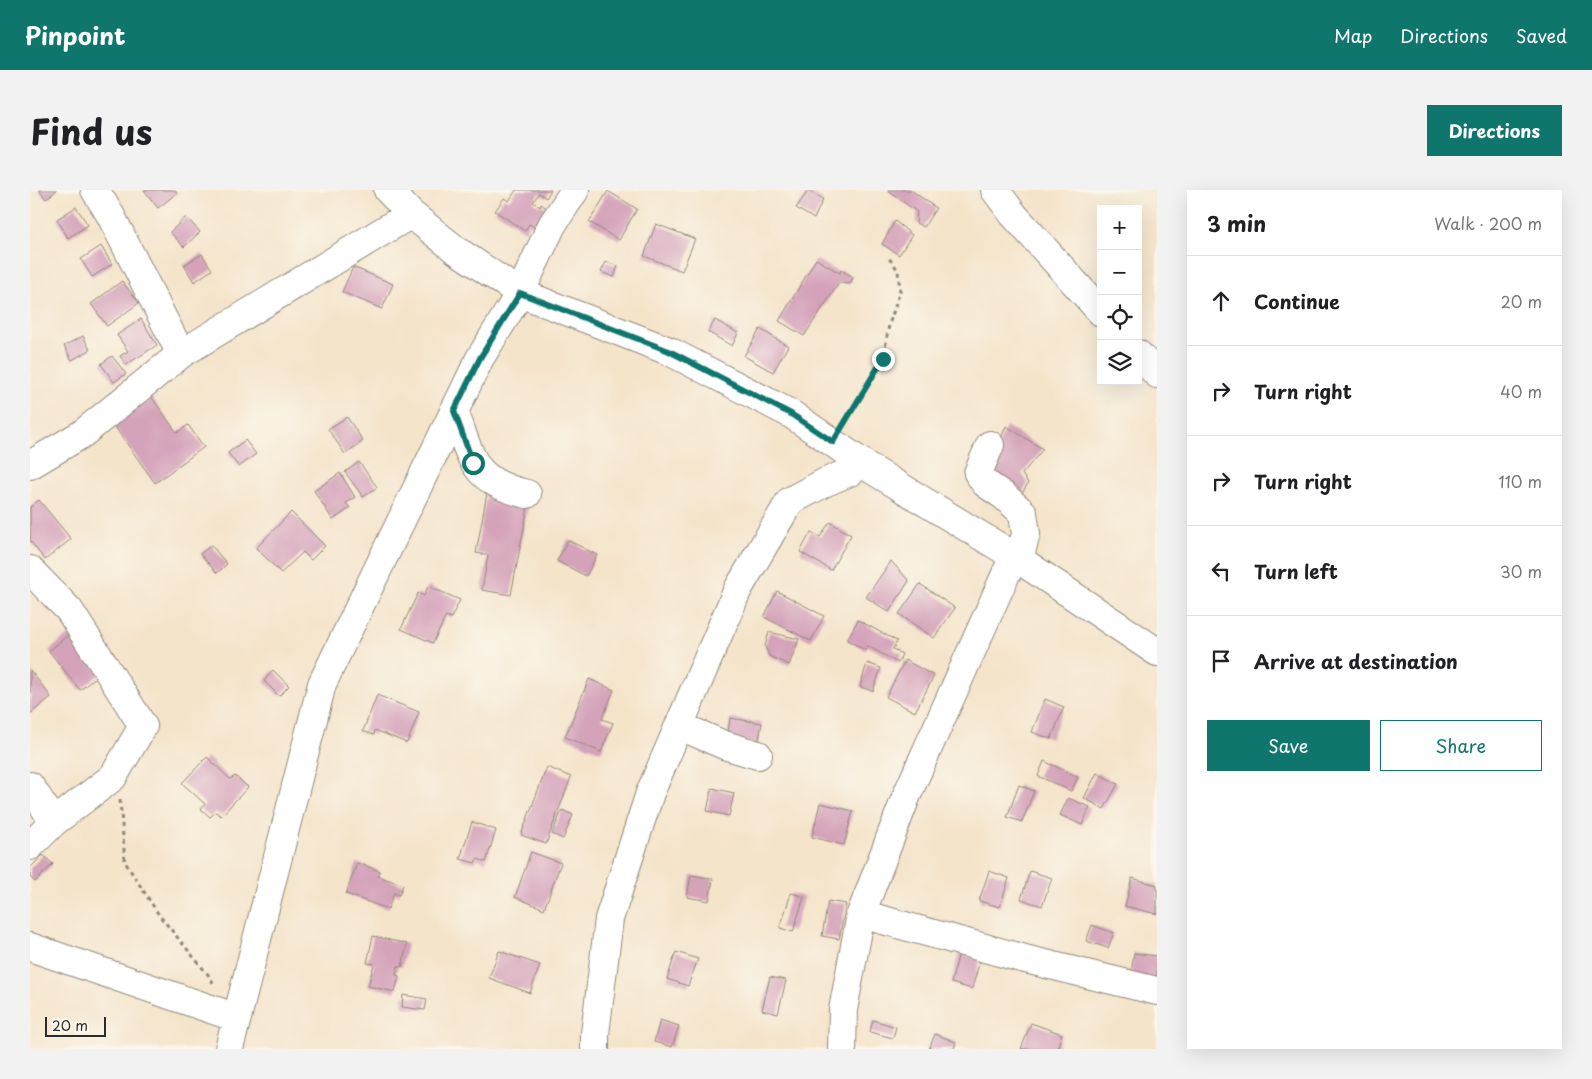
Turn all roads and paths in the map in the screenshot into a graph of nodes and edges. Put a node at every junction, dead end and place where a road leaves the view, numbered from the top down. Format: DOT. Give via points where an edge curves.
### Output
graph roads {
  1 [pos="95,190"];
  2 [pos="388,190"];
  3 [pos="575,190"];
  4 [pos="995,190"];
  5 [pos="410,214"];
  6 [pos="888,258"];
  7 [pos="520,293"];
  8 [pos="1097,307"];
  9 [pos="181,354"];
  10 [pos="1142,358"];
  11 [pos="1157,374"];
  12 [pos="454,411"];
  13 [pos="833,442"];
  14 [pos="990,445"];
  15 [pos="859,461"];
  16 [pos="30,465"];
  17 [pos="527,494"];
  18 [pos="1016,557"];
  19 [pos="30,570"];
  20 [pos="1157,651"];
  21 [pos="680,726"];
  22 [pos="758,755"];
  23 [pos="113,777"];
  24 [pos="30,786"];
  25 [pos="54,822"];
  26 [pos="30,846"];
  27 [pos="861,914"];
  28 [pos="30,947"];
  29 [pos="1157,991"];
  30 [pos="232,1016"];
  31 [pos="229,1049"];
  32 [pos="595,1049"];
  33 [pos="842,1049"];
  1 -- 9 [label="street"];
  2 -- 5 [label="street"];
  3 -- 7 [label="street" via="552,225"];
  4 -- 8 [label="street"];
  5 -- 7 [label="street"];
  5 -- 9 [label="street"];
  6 -- 13 [label="path" via="898,270 900,291 883,359"];
  7 -- 12 [label="street" via="480,358"];
  7 -- 13 [label="street" via="669,351 791,414"];
  9 -- 16 [label="street" via="82,434"];
  10 -- 11 [label="street"];
  12 -- 17 [label="street" via="473,463 487,479"];
  12 -- 30 [label="street" via="322,684"];
  13 -- 15 [label="street"];
  14 -- 18 [label="street" via="978,473 985,483 1023,513 1026,534"];
  15 -- 18 [label="street"];
  15 -- 21 [label="street" via="852,471 790,501 738,589"];
  18 -- 20 [label="street"];
  18 -- 27 [label="street" via="906,797"];
  19 -- 23 [label="street" via="69,610 143,726"];
  21 -- 22 [label="street"];
  21 -- 32 [label="street" via="650,793 609,919"];
  23 -- 25 [label="street"];
  23 -- 30 [label="path" via="121,806 125,862 159,915 210,977"];
  24 -- 25 [label="street"];
  25 -- 26 [label="street"];
  27 -- 29 [label="street"];
  27 -- 33 [label="street" via="844,1010"];
  28 -- 30 [label="street"];
  30 -- 31 [label="street"];
}
